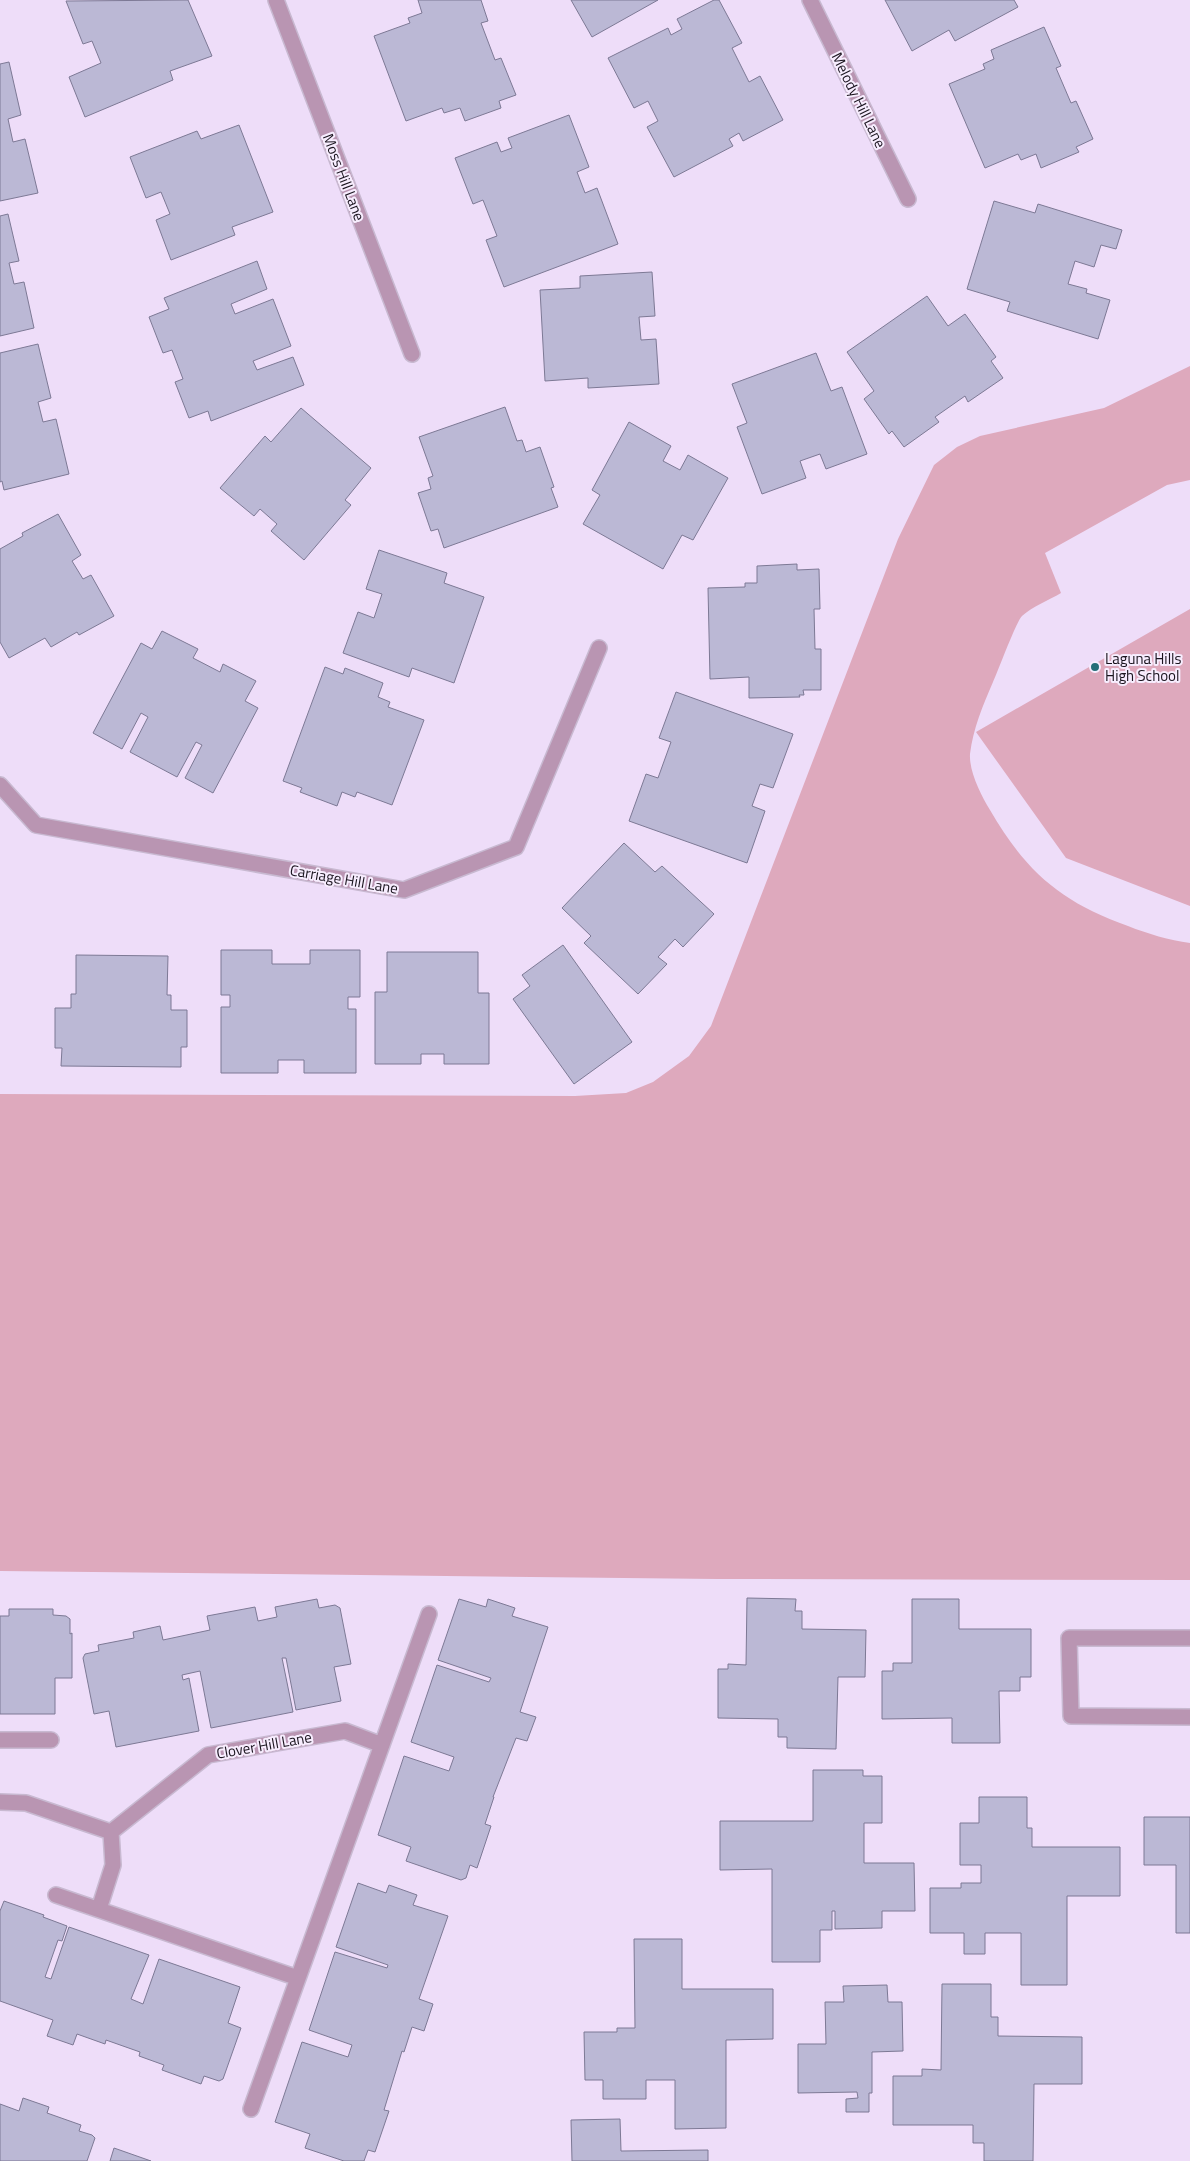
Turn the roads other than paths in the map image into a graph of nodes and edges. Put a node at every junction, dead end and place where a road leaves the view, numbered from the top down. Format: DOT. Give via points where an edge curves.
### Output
graph roads {
  1 [pos="276,0"];
  2 [pos="810,0"];
  3 [pos="908,199"];
  4 [pos="412,354"];
  5 [pos="599,648"];
  6 [pos="0,785"];
  7 [pos="429,1614"];
  8 [pos="1190,1638"];
  9 [pos="1190,1717"];
  10 [pos="0,1740"];
  11 [pos="51,1740"];
  12 [pos="382,1745"];
  13 [pos="0,1802"];
  14 [pos="111,1832"];
  15 [pos="56,1894"];
  16 [pos="99,1910"];
  17 [pos="298,1978"];
  18 [pos="251,2109"];
  1 -- 4 [label="street, Moss Hill Lane"];
  2 -- 3 [label="street, Melody Hill Lane"];
  5 -- 6 [label="street, Carriage Hill Lane" via="516,847 404,890 36,825"];
  7 -- 12 [label="street"];
  8 -- 9 [label="street" via="1069,1638 1071,1716"];
  10 -- 11 [label="street"];
  12 -- 14 [label="street, Clover Hill Lane" via="345,1731 208,1755"];
  12 -- 17 [label="street"];
  13 -- 14 [label="street" via="26,1803"];
  14 -- 16 [label="street" via="113,1865"];
  15 -- 16 [label="street"];
  16 -- 17 [label="street"];
  17 -- 18 [label="street"];
}
